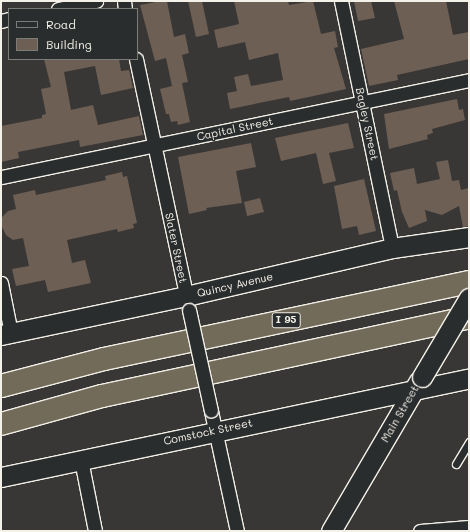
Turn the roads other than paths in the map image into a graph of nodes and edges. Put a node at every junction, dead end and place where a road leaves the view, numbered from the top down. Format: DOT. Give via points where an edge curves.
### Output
graph roads {
  1 [pos="96,1"];
  2 [pos="341,1"];
  3 [pos="63,8"];
  4 [pos="136,60"];
  5 [pos="469,80"];
  6 [pos="362,102"];
  7 [pos="154,146"];
  8 [pos="1,178"];
  9 [pos="469,237"];
  10 [pos="392,248"];
  11 [pos="469,282"];
  12 [pos="1,283"];
  13 [pos="469,298"];
  14 [pos="188,303"];
  15 [pos="469,317"];
  16 [pos="469,330"];
  17 [pos="6,334"];
  18 [pos="322,349"];
  19 [pos="469,378"];
  20 [pos="419,382"];
  21 [pos="1,386"];
  22 [pos="1,424"];
  23 [pos="216,430"];
  24 [pos="469,442"];
  25 [pos="81,460"];
  26 [pos="456,464"];
  27 [pos="1,478"];
  28 [pos="469,527"];
  29 [pos="95,531"];
  30 [pos="237,531"];
  31 [pos="331,531"];
  32 [pos="420,531"];
  1 -- 3 [label="street"];
  2 -- 6 [label="street, Bagley Street"];
  4 -- 7 [label="street, Slater Street"];
  5 -- 6 [label="street, Capital Street"];
  6 -- 7 [label="street, Capital Street"];
  6 -- 10 [label="street, Bagley Street"];
  7 -- 8 [label="street, Capital Street"];
  7 -- 14 [label="street, Slater Street"];
  9 -- 10 [label="main road, Quincy Avenue"];
  10 -- 14 [label="main road, Quincy Avenue"];
  11 -- 21 [label="highway, I 95" via="104,359"];
  12 -- 17 [label="street"];
  13 -- 20 [label="main road, Main Street, bridge"];
  14 -- 17 [label="main road, Quincy Avenue"];
  14 -- 23 [label="street, Slater Street, bridge"];
  15 -- 18 [label="highway"];
  16 -- 18 [label="highway"];
  18 -- 22 [label="highway" via="102,396"];
  19 -- 20 [label="main road, Comstock Street"];
  20 -- 23 [label="main road, Comstock Street"];
  20 -- 31 [label="main road, Main Street"];
  23 -- 25 [label="main road, Comstock Street"];
  23 -- 30 [label="street, Slater Street"];
  24 -- 26 [label="lane"];
  25 -- 27 [label="main road, Comstock Street"];
  25 -- 29 [label="street"];
  28 -- 32 [label="street"];
}
